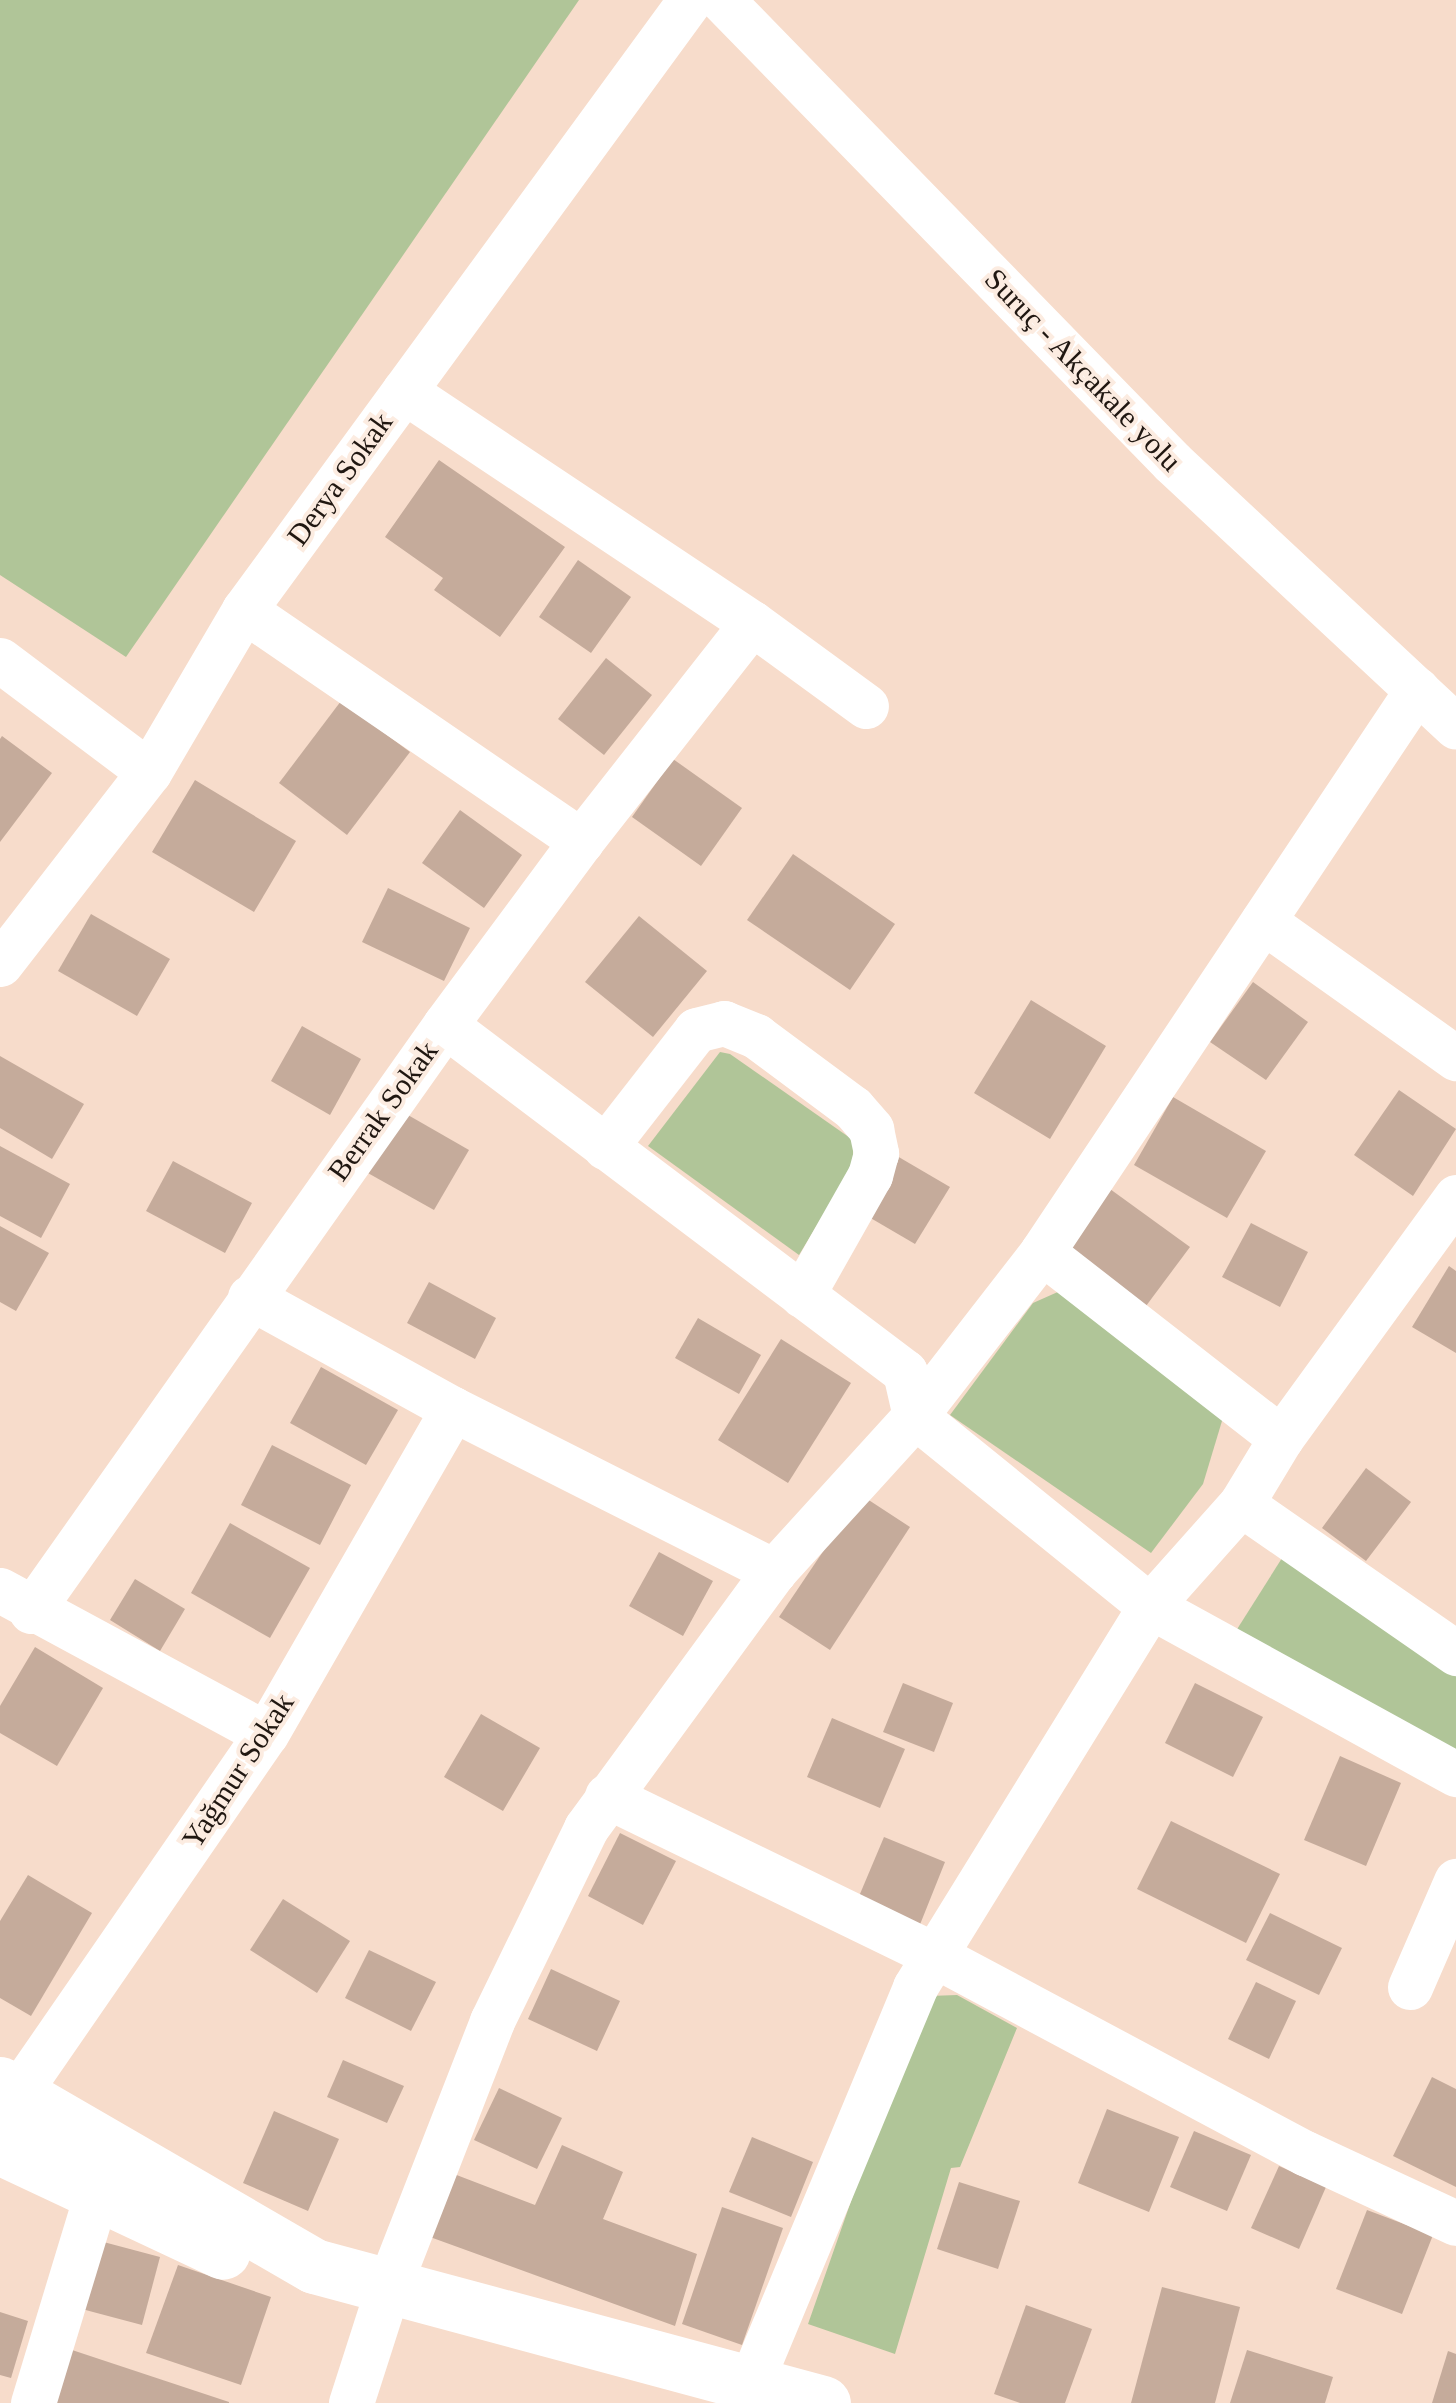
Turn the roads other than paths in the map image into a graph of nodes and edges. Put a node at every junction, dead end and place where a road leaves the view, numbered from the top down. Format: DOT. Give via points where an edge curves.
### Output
graph roads {
  1 [pos="690,0"];
  2 [pos="722,0"];
  3 [pos="404,391"];
  4 [pos="244,610"];
  5 [pos="752,623"];
  6 [pos="0,660"];
  7 [pos="1416,690"];
  8 [pos="866,706"];
  9 [pos="1456,727"];
  10 [pos="149,772"];
  11 [pos="580,841"];
  12 [pos="1263,921"];
  13 [pos="0,964"];
  14 [pos="445,1026"];
  15 [pos="1456,1058"];
  16 [pos="605,1146"];
  17 [pos="1452,1210"];
  18 [pos="1042,1252"];
  19 [pos="802,1295"];
  20 [pos="250,1297"];
  21 [pos="454,1409"];
  22 [pos="915,1416"];
  23 [pos="1282,1438"];
  24 [pos="1241,1504"];
  25 [pos="774,1572"];
  26 [pos="16,1601"];
  27 [pos="1150,1606"];
  28 [pos="1456,1652"];
  29 [pos="266,1734"];
  30 [pos="1456,1774"];
  31 [pos="607,1796"];
  32 [pos="1456,1880"];
  33 [pos="934,1954"];
  34 [pos="1410,1987"];
  35 [pos="5,2100"];
  36 [pos="0,2147"];
  37 [pos="97,2193"];
  38 [pos="1456,2223"];
  39 [pos="384,2300"];
  40 [pos="731,2394"];
  41 [pos="33,2403"];
  42 [pos="351,2403"];
  43 [pos="822,2403"];
  1 -- 3 [label="street, Derya Sokak"];
  2 -- 7 [label="street, Suruç - Akçakale yolu" via="1172,462"];
  3 -- 4 [label="street, Derya Sokak"];
  3 -- 5 [label="street"];
  4 -- 10 [label="street, Derya Sokak"];
  4 -- 11 [label="street"];
  5 -- 8 [label="street"];
  5 -- 11 [label="street, Berrak Sokak"];
  6 -- 10 [label="street"];
  7 -- 9 [label="street, Suruç - Akçakale yolu"];
  7 -- 12 [label="street"];
  10 -- 13 [label="street, Derya Sokak"];
  11 -- 14 [label="street, Berrak Sokak"];
  12 -- 15 [label="street"];
  12 -- 18 [label="street"];
  14 -- 16 [label="street"];
  14 -- 20 [label="street, Berrak Sokak"];
  16 -- 19 [label="street"];
  16 -- 19 [label="street" via="696,1030 724,1023 756,1036 853,1108 870,1130 873,1164"];
  17 -- 23 [label="street"];
  18 -- 22 [label="street"];
  18 -- 23 [label="street"];
  19 -- 22 [label="street" via="905,1372"];
  20 -- 21 [label="street"];
  20 -- 26 [label="street, Berrak Sokak"];
  21 -- 25 [label="street"];
  21 -- 29 [label="street, Yağmur Sokak"];
  22 -- 25 [label="street"];
  22 -- 27 [label="street"];
  23 -- 24 [label="street"];
  24 -- 27 [label="street"];
  24 -- 28 [label="street"];
  25 -- 31 [label="street"];
  26 -- 29 [label="street"];
  27 -- 30 [label="street"];
  27 -- 33 [label="street"];
  29 -- 35 [label="street, Yağmur Sokak"];
  31 -- 33 [label="street"];
  31 -- 39 [label="street" via="492,2021"];
  32 -- 34 [label="street"];
  33 -- 38 [label="street" via="1305,2153"];
  33 -- 40 [label="street"];
  35 -- 39 [label="street"];
  36 -- 37 [label="street"];
  37 -- 39 [label="street" via="314,2295"];
  37 -- 41 [label="street"];
  39 -- 40 [label="street"];
  39 -- 42 [label="street"];
  40 -- 43 [label="street"];
}
